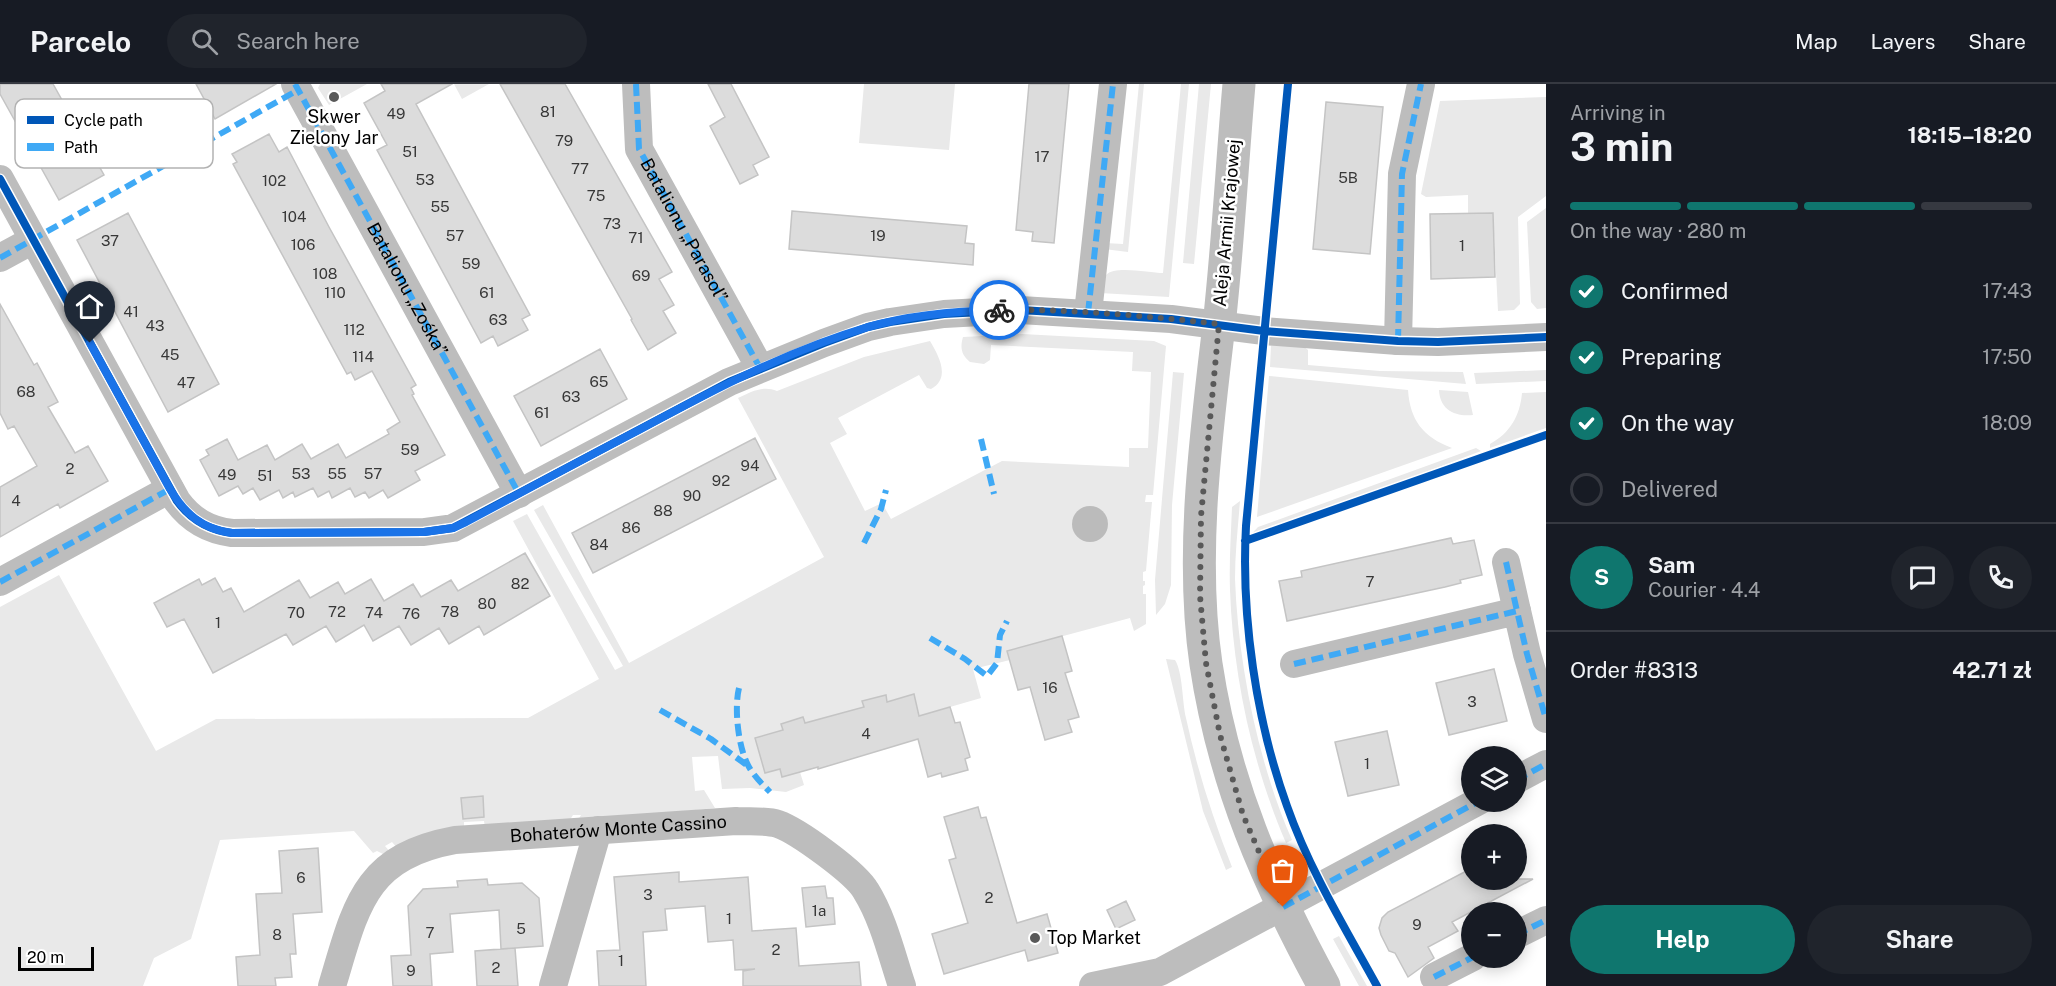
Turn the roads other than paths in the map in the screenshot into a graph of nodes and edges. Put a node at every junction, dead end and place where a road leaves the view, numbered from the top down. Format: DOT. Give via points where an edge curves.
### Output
graph roads {
  1 [pos="295,84"];
  2 [pos="636,84"];
  3 [pos="1113,84"];
  4 [pos="1239,84"];
  5 [pos="1421,84"];
  6 [pos="0,179"];
  7 [pos="33,240"];
  8 [pos="0,258"];
  9 [pos="1088,313"];
  10 [pos="1219,324"];
  11 [pos="1546,337"];
  12 [pos="1398,341"];
  13 [pos="760,368"];
  14 [pos="170,489"];
  15 [pos="519,494"];
  16 [pos="1506,562"];
  17 [pos="0,582"];
  18 [pos="1517,611"];
  19 [pos="1294,664"];
  20 [pos="1546,719"];
  21 [pos="1546,764"];
  22 [pos="1527,774"];
  23 [pos="1461,811"];
  24 [pos="598,830"];
  25 [pos="1283,907"];
  26 [pos="1546,920"];
  27 [pos="1527,930"];
  28 [pos="1461,963"];
  29 [pos="1434,977"];
  30 [pos="332,986"];
  31 [pos="553,986"];
  32 [pos="902,986"];
  33 [pos="1094,986"];
  34 [pos="1324,986"];
  1 -- 15 [label="street, Batalionu „Zośka”"];
  2 -- 13 [label="street, Batalionu „Parasol”" via="639,149"];
  3 -- 9 [label="street"];
  4 -- 10 [label="street, Aleja Armii Krajowej"];
  5 -- 12 [label="street" via="1402,174"];
  6 -- 7 [label="street"];
  7 -- 8 [label="street"];
  7 -- 14 [label="street"];
  9 -- 10 [label="street"];
  9 -- 13 [label="street" via="1020,310 918,317 868,327"];
  10 -- 12 [label="street"];
  10 -- 25 [label="street, Aleja Armii Krajowej" via="1201,516 1200,596 1206,663 1220,735 1243,815"];
  11 -- 12 [label="street"];
  13 -- 15 [label="street"];
  14 -- 15 [label="street" via="198,522 232,533 439,531 466,522"];
  14 -- 17 [label="street"];
  16 -- 18 [label="street"];
  18 -- 19 [label="street"];
  18 -- 20 [label="street"];
  21 -- 22 [label="street"];
  23 -- 25 [label="street"];
  24 -- 30 [label="street, Bohaterów Monte Cassino" via="455,840 400,858 369,887 350,927"];
  24 -- 31 [label="street"];
  24 -- 32 [label="street, Bohaterów Monte Cassino" via="736,821 777,824 808,840 866,889"];
  25 -- 33 [label="street" via="1160,972"];
  25 -- 34 [label="street, Aleja Armii Krajowej"];
  26 -- 27 [label="street"];
  28 -- 29 [label="street"];
}
